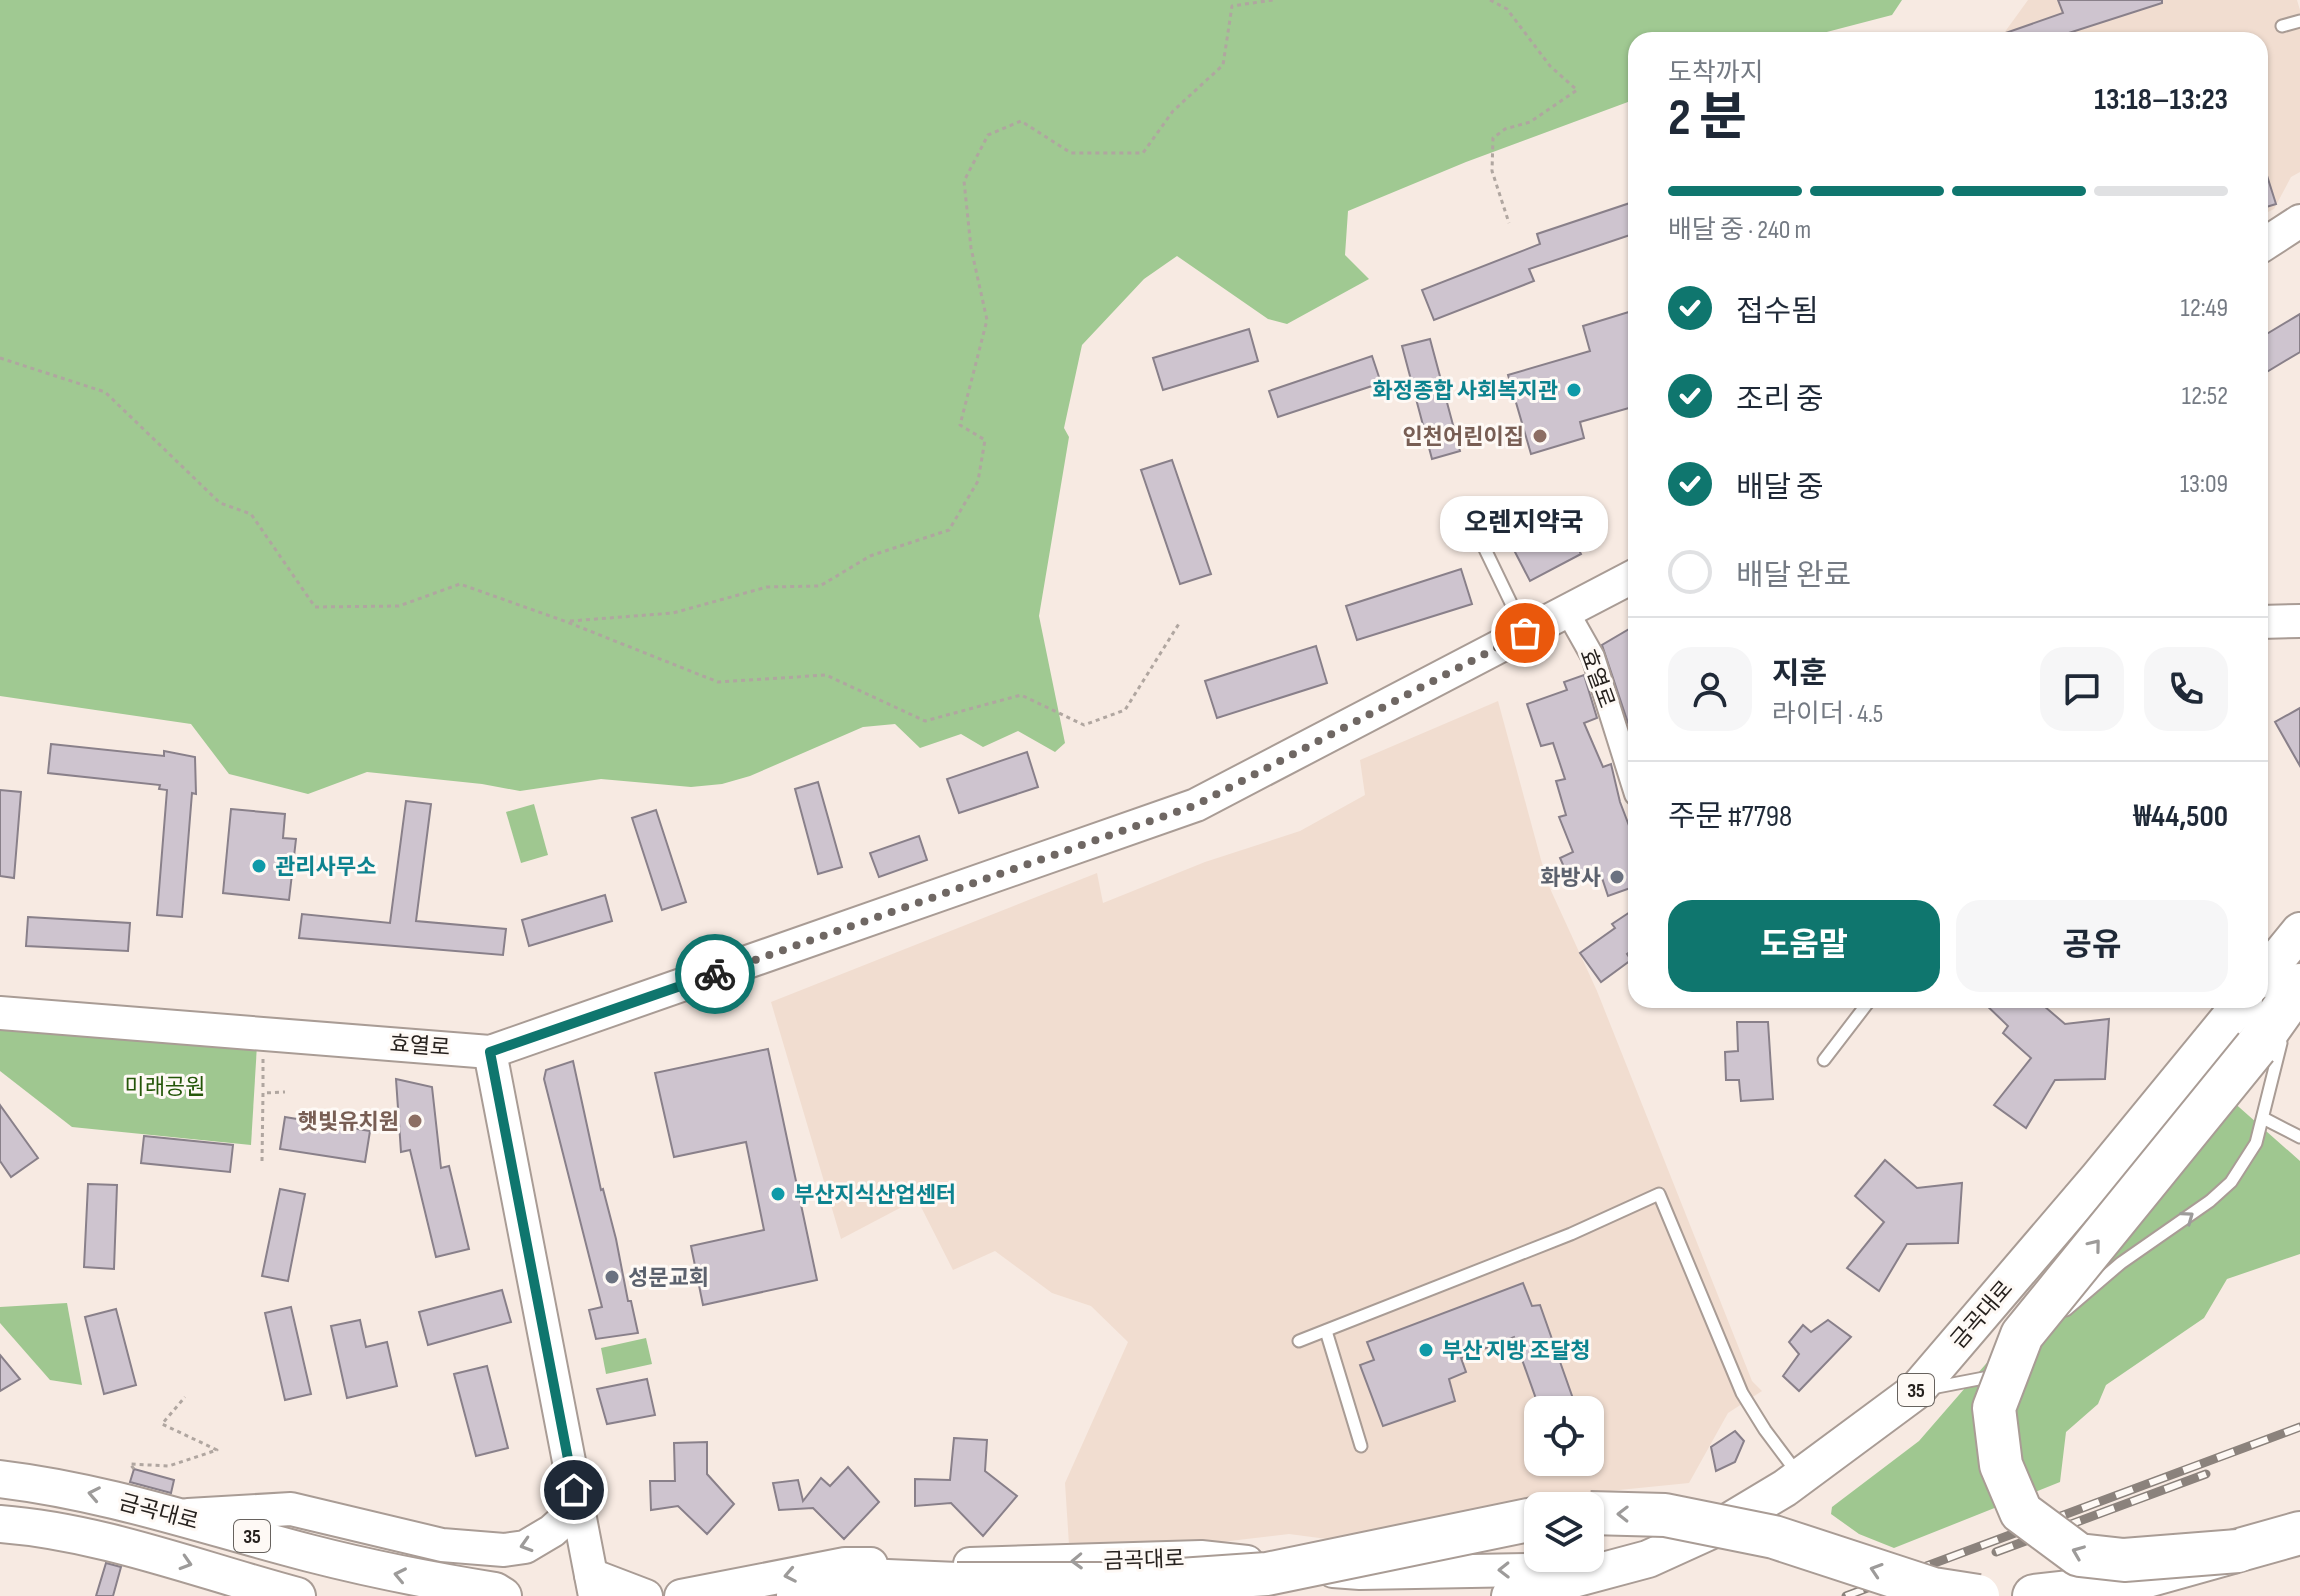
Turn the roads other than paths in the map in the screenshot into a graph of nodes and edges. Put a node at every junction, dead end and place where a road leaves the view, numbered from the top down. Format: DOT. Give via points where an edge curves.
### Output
graph roads {
  1 [pos="2300,21"];
  2 [pos="2282,26"];
  3 [pos="2300,221"];
  4 [pos="2268,242"];
  5 [pos="1469,516"];
  6 [pos="1628,579"];
  7 [pos="1567,611"];
  8 [pos="2300,621"];
  9 [pos="2268,622"];
  10 [pos="1525,633"];
  11 [pos="1628,769"];
  12 [pos="2300,931"];
  13 [pos="2268,970"];
  14 [pos="2300,985"];
  15 [pos="1864,1008"];
  16 [pos="2237,1008"];
  17 [pos="0,1013"];
  18 [pos="2270,1042"];
  19 [pos="490,1052"];
  20 [pos="1824,1060"];
  21 [pos="2263,1118"];
  22 [pos="2300,1137"];
  23 [pos="2061,1315"];
  24 [pos="1326,1331"];
  25 [pos="2037,1335"];
  26 [pos="1299,1341"];
  27 [pos="1916,1391"];
  28 [pos="1361,1446"];
  29 [pos="1800,1476"];
  30 [pos="0,1479"];
  31 [pos="574,1490"];
  32 [pos="1604,1513"];
  33 [pos="178,1515"];
  34 [pos="1524,1521"];
  35 [pos="0,1524"];
  36 [pos="2300,1533"];
  37 [pos="2238,1551"];
  38 [pos="1610,1570"];
  39 [pos="593,1586"];
  40 [pos="297,1596"];
  41 [pos="503,1596"];
  42 [pos="646,1596"];
  43 [pos="681,1596"];
  44 [pos="798,1596"];
  45 [pos="1510,1596"];
  46 [pos="1978,1596"];
  47 [pos="2034,1596"];
  1 -- 2 [label="lane"];
  3 -- 4 [label="street"];
  5 -- 10 [label="lane"];
  6 -- 7 [label="street, 효열로"];
  7 -- 10 [label="street, 효열로"];
  7 -- 11 [label="street, 효열로" via="1593,657"];
  8 -- 9 [label="street"];
  10 -- 19 [label="street, 효열로" via="1196,805"];
  12 -- 13 [label="main road"];
  14 -- 18 [label="highway"];
  15 -- 20 [label="lane"];
  16 -- 27 [label="main road, 금곡대로 / 35"];
  17 -- 19 [label="street, 효열로"];
  18 -- 21 [label="lane" via="2277,1050"];
  37 -- 18 [label="highway, one-way, bridge" via="2124,1560 2079,1555 2021,1512 2001,1465 1994,1408 2022,1335"];
  19 -- 31 [label="street"];
  21 -- 22 [label="lane"];
  23 -- 21 [label="lane, one-way" via="2231,1182 2256,1143"];
  24 -- 26 [label="lane"];
  24 -- 28 [label="lane"];
  24 -- 29 [label="lane" via="1659,1194 1742,1393"];
  25 -- 27 [label="lane" via="1989,1377"];
  27 -- 29 [label="main road, 금곡대로 / 35"];
  29 -- 38 [label="main road, 금곡대로 / 35" via="1725,1524"];
  33 -- 30 [label="main road, 금곡대로 / 35, one-way"];
  31 -- 33 [label="street, one-way" via="562,1522 552,1531 525,1547 504,1550 442,1545 291,1509"];
  31 -- 39 [label="street"];
  46 -- 32 [label="highway, one-way, bridge" via="1933,1589 1774,1537 1665,1515"];
  41 -- 33 [label="main road, 금곡대로 / 35, one-way" via="338,1560"];
  34 -- 44 [label="highway, bridge" via="1267,1574 1122,1584 864,1580"];
  35 -- 40 [label="main road, 금곡대로 / 35, one-way" via="83,1536"];
  36 -- 37 [label="highway"];
  37 -- 47 [label="highway, bridge" via="2104,1588"];
  38 -- 43 [label="street, 금곡대로, one-way" via="1360,1573 1201,1557 845,1564"];
  38 -- 45 [label="main road, 금곡대로 / 35"];
  39 -- 42 [label="street"];
}
